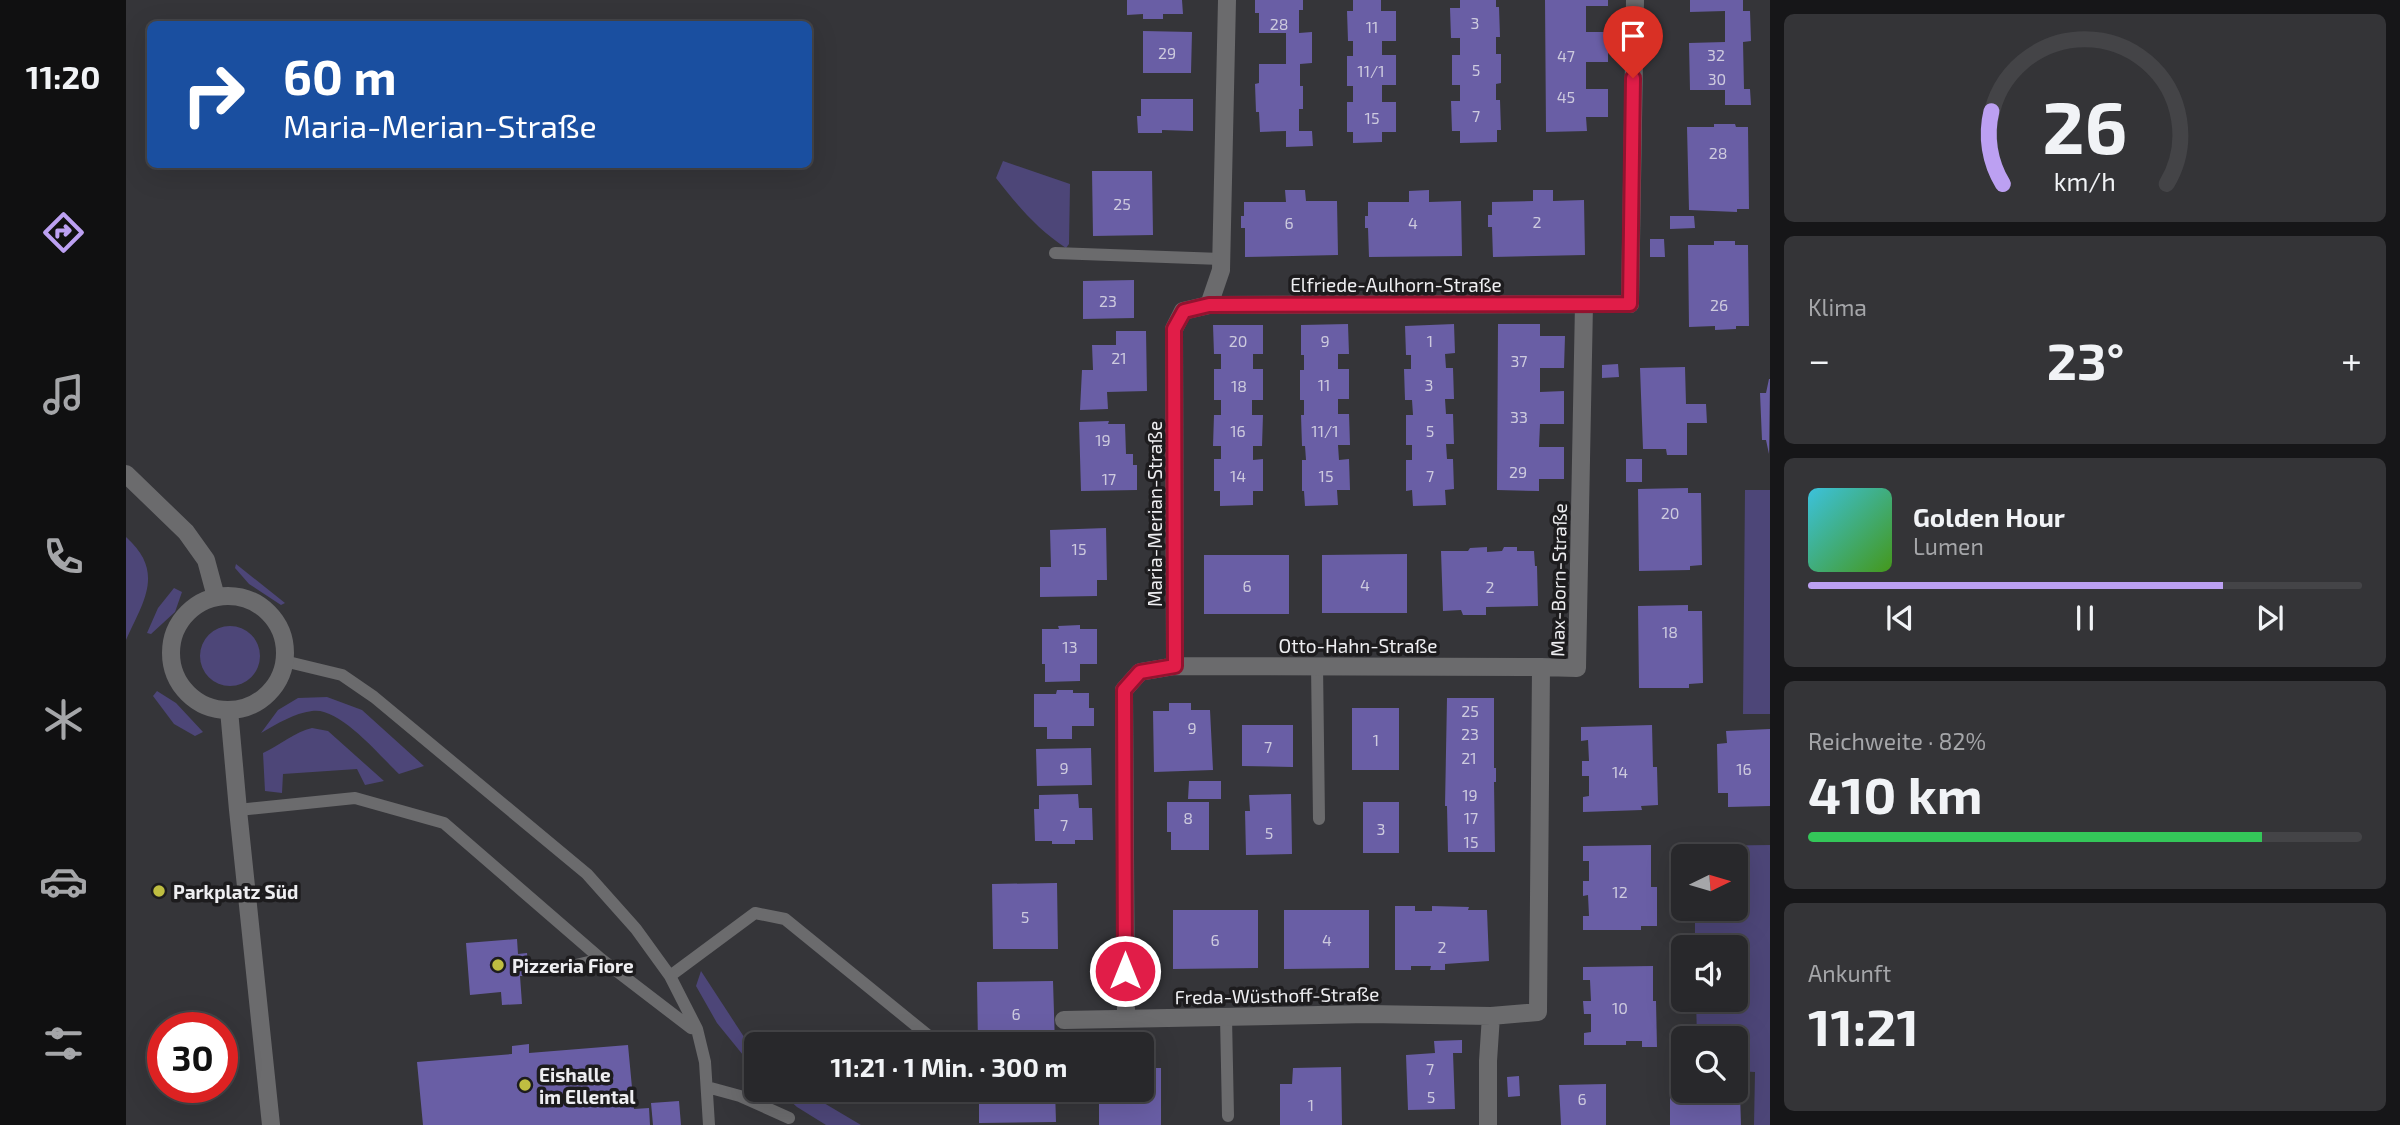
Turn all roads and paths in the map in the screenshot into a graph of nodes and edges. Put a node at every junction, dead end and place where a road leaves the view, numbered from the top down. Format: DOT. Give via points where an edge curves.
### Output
graph roads {
  1 [pos="1227,0"];
  2 [pos="1635,0"];
  3 [pos="1055,253"];
  4 [pos="1221,259"];
  5 [pos="1584,304"];
  6 [pos="1209,305"];
  7 [pos="126,474"];
  8 [pos="216,597"];
  9 [pos="285,661"];
  10 [pos="1317,665"];
  11 [pos="1175,666"];
  12 [pos="1541,667"];
  13 [pos="229,710"];
  14 [pos="238,810"];
  15 [pos="1319,819"];
  16 [pos="601,959"];
  17 [pos="559,970"];
  18 [pos="670,976"];
  19 [pos="1491,1016"];
  20 [pos="1226,1017"];
  21 [pos="1126,1018"];
  22 [pos="1064,1020"];
  23 [pos="697,1029"];
  24 [pos="924,1032"];
  25 [pos="708,1087"];
  26 [pos="1228,1116"];
  27 [pos="789,1118"];
  28 [pos="271,1125"];
  29 [pos="709,1125"];
  30 [pos="1488,1125"];
  1 -- 4 [label="street"];
  2 -- 5 [label="street" via="1630,304"];
  3 -- 4 [label="lane"];
  4 -- 6 [label="street"];
  5 -- 6 [label="street, Elfriede-Aulhorn-Straße"];
  5 -- 12 [label="street, Max-Born-Straße" via="1577,668"];
  6 -- 11 [label="street, Maria-Merian-Straße" via="1184,311 1174,329"];
  7 -- 8 [label="street" via="186,532 206,560"];
  8 -- 9 [label="street" via="251,600 266,610 283,635"];
  8 -- 13 [label="street" via="191,608 175,630 171,657 180,684 190,695 202,704"];
  9 -- 13 [label="street" via="265,695"];
  9 -- 18 [label="lane" via="342,675 374,697 587,874"];
  10 -- 11 [label="street, Otto-Hahn-Straße"];
  10 -- 12 [label="street, Otto-Hahn-Straße"];
  10 -- 15 [label="lane"];
  11 -- 21 [label="street" via="1140,672 1124,690"];
  12 -- 19 [label="street, Max-Born-Straße" via="1538,1012"];
  13 -- 14 [label="street"];
  14 -- 16 [label="lane" via="355,798 444,824"];
  14 -- 28 [label="street"];
  16 -- 17 [label="lane"];
  16 -- 23 [label="lane"];
  18 -- 23 [label="lane"];
  18 -- 24 [label="lane" via="755,913 785,919"];
  19 -- 20 [label="street, Freda-Wüsthoff-Straße"];
  19 -- 30 [label="street"];
  20 -- 21 [label="street, Freda-Wüsthoff-Straße"];
  20 -- 26 [label="lane"];
  21 -- 22 [label="street, Freda-Wüsthoff-Straße"];
  23 -- 25 [label="lane"];
  25 -- 27 [label="lane"];
  25 -- 29 [label="lane"];
}
